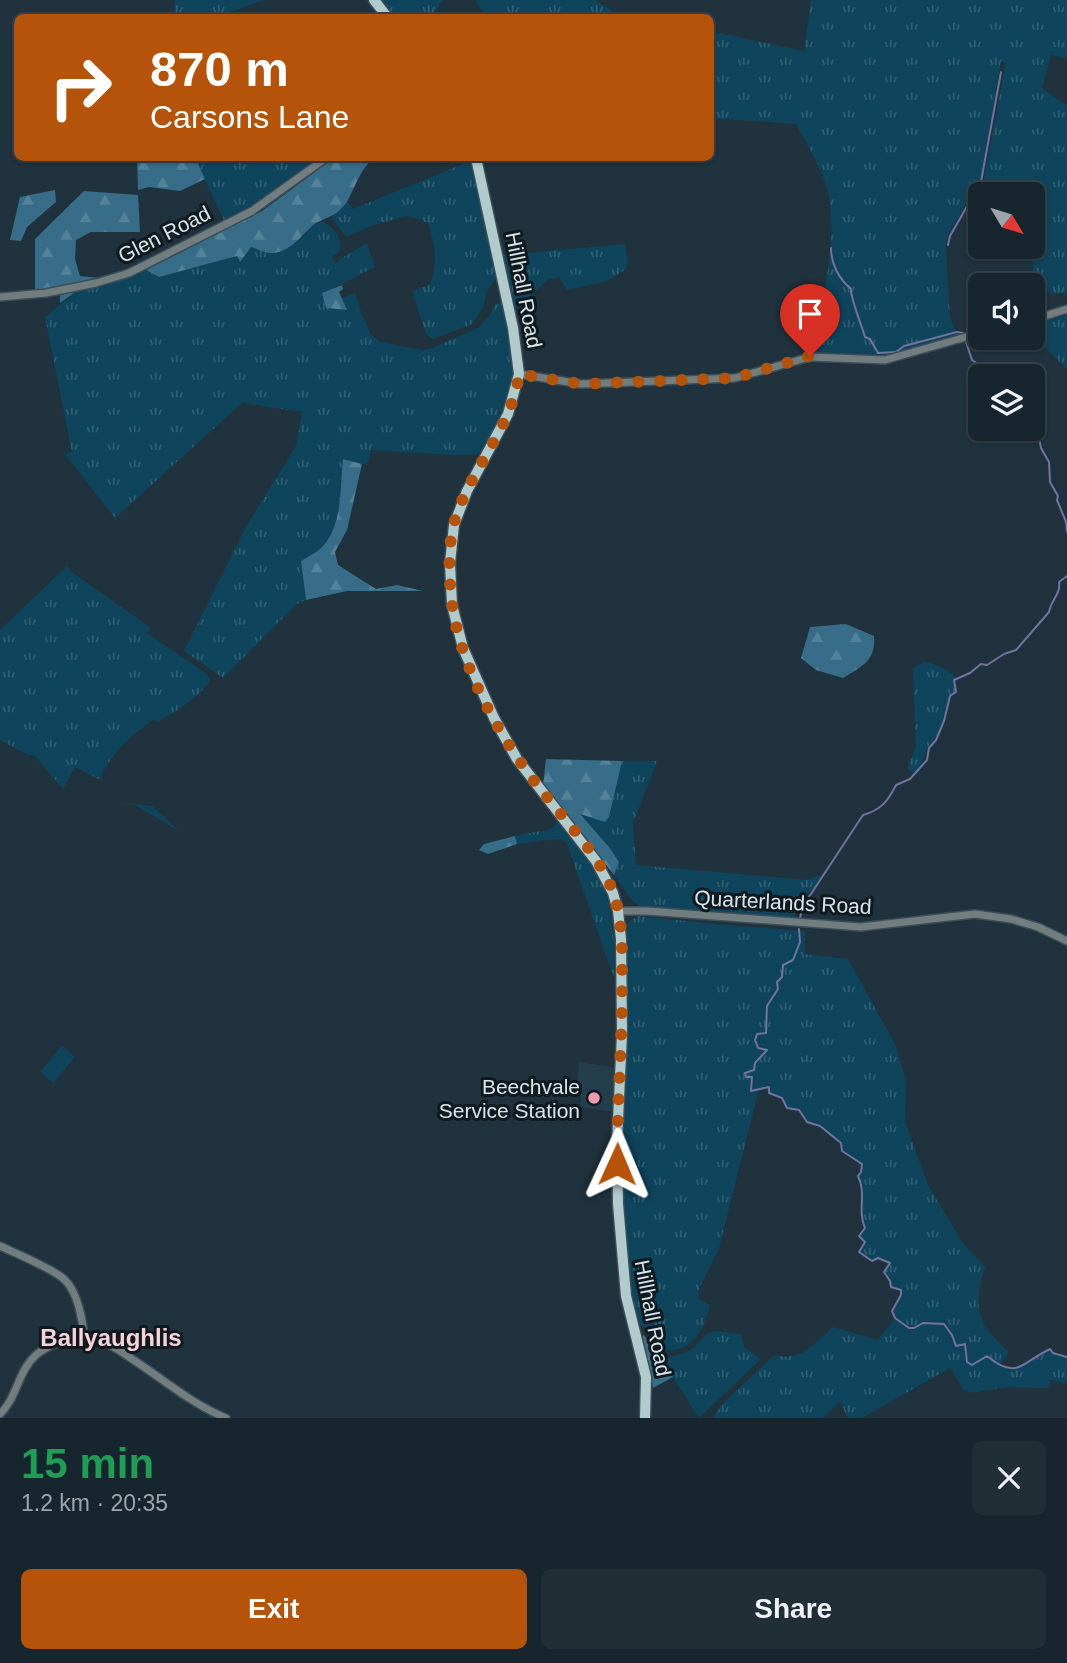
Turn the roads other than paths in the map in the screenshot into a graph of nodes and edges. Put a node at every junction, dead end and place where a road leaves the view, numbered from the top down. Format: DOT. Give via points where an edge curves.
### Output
graph roads {
  1 [pos="374,0"];
  2 [pos="385,14"];
  3 [pos="322,161"];
  4 [pos="477,161"];
  5 [pos="0,297"];
  6 [pos="1067,309"];
  7 [pos="1045,316"];
  8 [pos="968,336"];
  9 [pos="519,374"];
  10 [pos="618,911"];
  11 [pos="1067,940"];
  12 [pos="0,1246"];
  13 [pos="84,1338"];
  14 [pos="0,1414"];
  15 [pos="226,1418"];
  16 [pos="645,1418"];
  1 -- 2 [label="main road"];
  3 -- 5 [label="street, Glen Road" via="252,211 130,273 46,293"];
  4 -- 9 [label="main road, Hillhall Road"];
  6 -- 7 [label="street"];
  8 -- 9 [label="street" via="885,360 810,356 735,378 581,384"];
  9 -- 10 [label="main road, Hillhall Road" via="508,414 454,525 450,584 456,626 470,668 505,739 596,861"];
  10 -- 11 [label="street, Quarterlands Road" via="861,927 975,914 1012,919"];
  10 -- 16 [label="main road, Hillhall Road" via="622,970 618,1204 626,1296 646,1377"];
  12 -- 13 [label="street" via="66,1281 83,1318"];
  13 -- 14 [label="street" via="57,1343 35,1356"];
  13 -- 15 [label="street" via="118,1350"];
}
